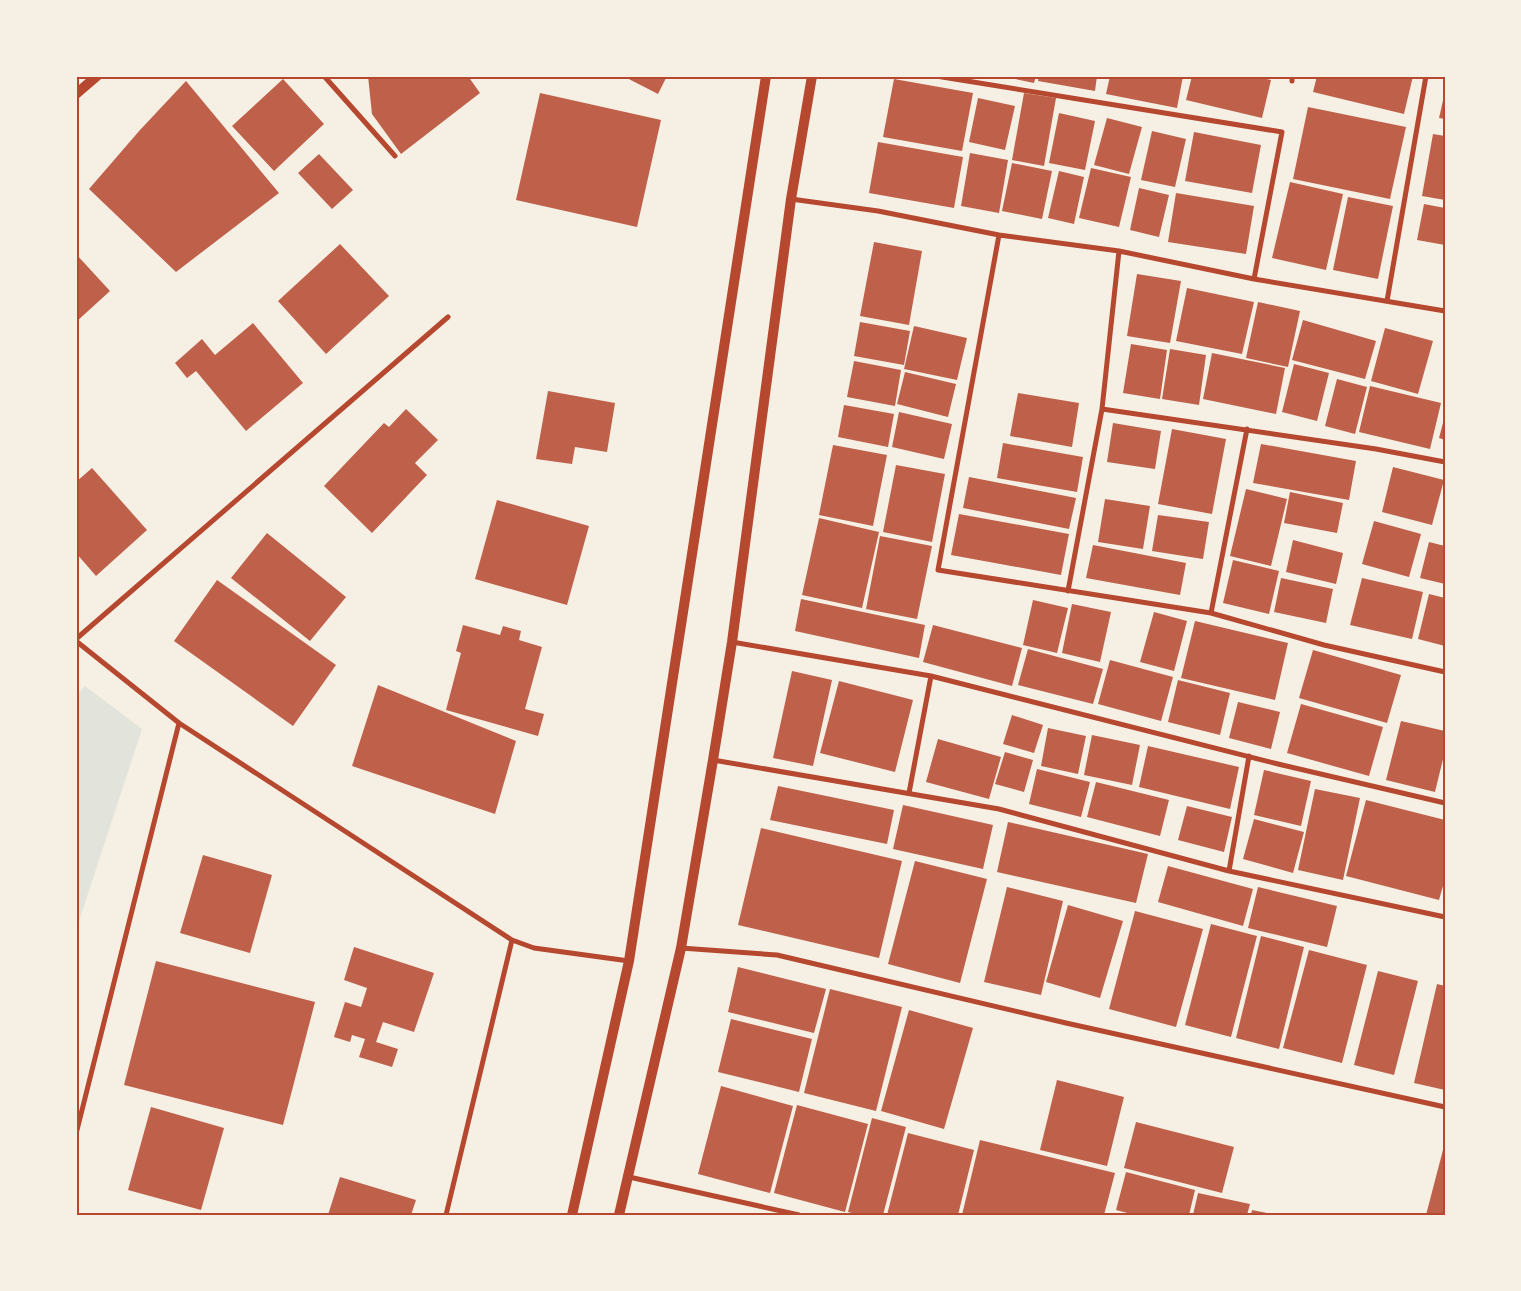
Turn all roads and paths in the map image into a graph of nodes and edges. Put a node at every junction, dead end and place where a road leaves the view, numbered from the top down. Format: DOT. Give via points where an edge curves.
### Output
graph roads {
  1 [pos="97,76"];
  2 [pos="324,76"];
  3 [pos="766,76"];
  4 [pos="812,76"];
  5 [pos="936,76"];
  6 [pos="1426,76"];
  7 [pos="76,94"];
  8 [pos="395,156"];
  9 [pos="791,199"];
  10 [pos="999,235"];
  11 [pos="1119,251"];
  12 [pos="1254,279"];
  13 [pos="1387,301"];
  14 [pos="1445,311"];
  15 [pos="448,317"];
  16 [pos="1102,409"];
  17 [pos="1247,429"];
  18 [pos="1445,462"];
  19 [pos="1068,591"];
  20 [pos="1211,613"];
  21 [pos="76,640"];
  22 [pos="732,642"];
  23 [pos="1445,672"];
  24 [pos="931,676"];
  25 [pos="179,723"];
  26 [pos="1249,756"];
  27 [pos="713,760"];
  28 [pos="909,793"];
  29 [pos="1445,803"];
  30 [pos="1229,871"];
  31 [pos="1445,918"];
  32 [pos="512,940"];
  33 [pos="681,948"];
  34 [pos="629,961"];
  35 [pos="1445,1107"];
  36 [pos="76,1134"];
  37 [pos="629,1177"];
  38 [pos="446,1215"];
  39 [pos="572,1215"];
  40 [pos="619,1215"];
  41 [pos="799,1215"];
  1 -- 7 [label="main road"];
  2 -- 8 [label="street"];
  3 -- 34 [label="main road"];
  4 -- 9 [label="main road"];
  5 -- 12 [label="street" via="1282,132"];
  6 -- 13 [label="street"];
  9 -- 10 [label="street" via="878,211"];
  9 -- 22 [label="main road"];
  10 -- 11 [label="street"];
  10 -- 19 [label="street" via="938,570"];
  11 -- 12 [label="street"];
  11 -- 16 [label="street"];
  12 -- 13 [label="street"];
  13 -- 14 [label="street"];
  15 -- 21 [label="street"];
  16 -- 17 [label="street"];
  16 -- 19 [label="street"];
  17 -- 18 [label="street"];
  17 -- 20 [label="street"];
  19 -- 20 [label="street"];
  20 -- 23 [label="street" via="1324,645"];
  21 -- 25 [label="street"];
  22 -- 24 [label="street"];
  22 -- 27 [label="main road"];
  24 -- 26 [label="street"];
  24 -- 28 [label="street"];
  25 -- 32 [label="street"];
  25 -- 36 [label="street"];
  26 -- 29 [label="street"];
  26 -- 30 [label="street"];
  27 -- 28 [label="street"];
  27 -- 33 [label="main road"];
  28 -- 30 [label="street" via="999,809"];
  30 -- 31 [label="street"];
  32 -- 34 [label="street" via="534,948"];
  32 -- 38 [label="street"];
  33 -- 35 [label="street" via="777,955"];
  33 -- 37 [label="main road"];
  34 -- 39 [label="main road"];
  37 -- 40 [label="main road"];
  37 -- 41 [label="street"];
}
